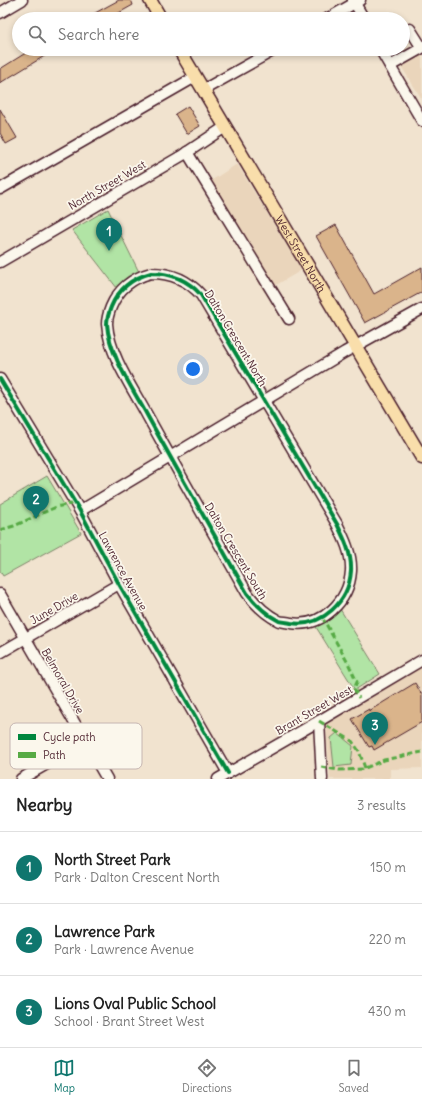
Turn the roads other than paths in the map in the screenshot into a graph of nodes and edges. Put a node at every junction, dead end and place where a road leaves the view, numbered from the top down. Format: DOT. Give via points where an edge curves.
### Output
graph roads {
  1 [pos="22,0"];
  2 [pos="150,0"];
  3 [pos="356,1"];
  4 [pos="157,12"];
  5 [pos="338,12"];
  6 [pos="361,12"];
  7 [pos="0,13"];
  8 [pos="410,29"];
  9 [pos="410,55"];
  10 [pos="183,56"];
  11 [pos="264,56"];
  12 [pos="384,56"];
  13 [pos="408,56"];
  14 [pos="390,66"];
  15 [pos="195,77"];
  16 [pos="203,90"];
  17 [pos="422,121"];
  18 [pos="225,127"];
  19 [pos="187,152"];
  20 [pos="0,189"];
  21 [pos="0,262"];
  22 [pos="422,309"];
  23 [pos="288,319"];
  24 [pos="356,347"];
  25 [pos="1,382"];
  26 [pos="263,402"];
  27 [pos="170,457"];
  28 [pos="422,458"];
  29 [pos="80,511"];
  30 [pos="120,584"];
  31 [pos="0,594"];
  32 [pos="25,638"];
  33 [pos="0,653"];
  34 [pos="422,660"];
  35 [pos="319,721"];
  36 [pos="74,723"];
  37 [pos="38,769"];
  38 [pos="101,769"];
  39 [pos="228,773"];
  40 [pos="21,779"];
  41 [pos="107,779"];
  42 [pos="218,779"];
  43 [pos="322,779"];
  1 -- 7 [label="street"];
  2 -- 4 [label="main road"];
  3 -- 5 [label="street"];
  3 -- 6 [label="street"];
  8 -- 9 [label="street" via="422,48"];
  10 -- 15 [label="main road, West Street North"];
  11 -- 16 [label="street"];
  12 -- 14 [label="street"];
  13 -- 14 [label="street"];
  14 -- 17 [label="street"];
  15 -- 16 [label="main road, West Street North"];
  15 -- 20 [label="street"];
  16 -- 18 [label="main road, West Street North"];
  18 -- 19 [label="street, North Street West"];
  18 -- 24 [label="main road, West Street North"];
  19 -- 21 [label="street, North Street West"];
  19 -- 23 [label="street"];
  22 -- 24 [label="street"];
  24 -- 26 [label="street"];
  24 -- 28 [label="main road, West Street North"];
  25 -- 29 [label="street, Lawrence Avenue"];
  26 -- 27 [label="street"];
  26 -- 27 [label="street, Dalton Crescent North" via="195,288 170,274 151,273 133,280 125,285 113,302 108,317 108,334 121,366"];
  26 -- 27 [label="street, Dalton Crescent South" via="332,514 348,551 351,570 347,590 336,606 322,617 296,624 280,622 259,608 247,593"];
  27 -- 29 [label="street"];
  29 -- 30 [label="street, Lawrence Avenue"];
  30 -- 32 [label="street, June Drive"];
  30 -- 39 [label="street, Lawrence Avenue"];
  31 -- 32 [label="street, Belmoral Drive"];
  32 -- 33 [label="street, June Drive"];
  32 -- 36 [label="street, Belmoral Drive"];
  34 -- 35 [label="street, Brant Street West"];
  35 -- 39 [label="street, Brant Street West"];
  35 -- 43 [label="street"];
  37 -- 40 [label="street"];
  38 -- 41 [label="street, Belmoral Drive"];
  39 -- 42 [label="street, Brant Street West"];
}
